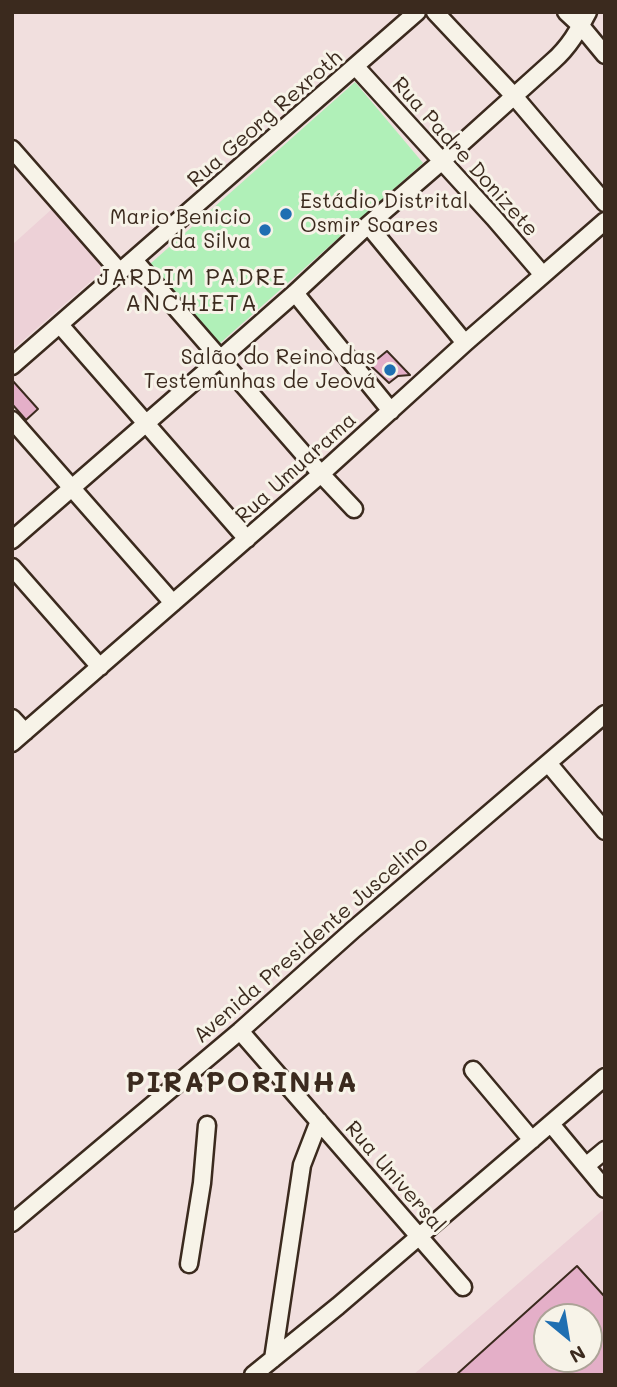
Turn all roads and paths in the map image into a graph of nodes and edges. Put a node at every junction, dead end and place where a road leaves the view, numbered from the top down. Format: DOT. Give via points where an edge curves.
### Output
graph roads {
  1 [pos="417,12"];
  2 [pos="436,12"];
  3 [pos="566,12"];
  4 [pos="584,19"];
  5 [pos="605,55"];
  6 [pos="356,67"];
  7 [pos="514,96"];
  8 [pos="12,149"];
  9 [pos="441,162"];
  10 [pos="605,203"];
  11 [pos="605,221"];
  12 [pos="368,225"];
  13 [pos="134,260"];
  14 [pos="121,272"];
  15 [pos="543,275"];
  16 [pos="295,293"];
  17 [pos="60,325"];
  18 [pos="465,343"];
  19 [pos="220,359"];
  20 [pos="12,366"];
  21 [pos="391,411"];
  22 [pos="12,420"];
  23 [pos="146,424"];
  24 [pos="321,474"];
  25 [pos="72,488"];
  26 [pos="354,509"];
  27 [pos="247,539"];
  28 [pos="12,540"];
  29 [pos="12,567"];
  30 [pos="173,603"];
  31 [pos="100,667"];
  32 [pos="605,714"];
  33 [pos="12,718"];
  34 [pos="19,738"];
  35 [pos="548,763"];
  36 [pos="605,831"];
  37 [pos="240,1031"];
  38 [pos="473,1070"];
  39 [pos="605,1077"];
  40 [pos="318,1121"];
  41 [pos="551,1124"];
  42 [pos="207,1125"];
  43 [pos="532,1140"];
  44 [pos="605,1150"];
  45 [pos="587,1166"];
  46 [pos="605,1189"];
  47 [pos="12,1223"];
  48 [pos="418,1236"];
  49 [pos="189,1264"];
  50 [pos="463,1287"];
  51 [pos="273,1359"];
  52 [pos="253,1375"];
  1 -- 6 [label="street, Rua Georg Rexroth"];
  2 -- 7 [label="street"];
  3 -- 4 [label="street"];
  4 -- 5 [label="street"];
  4 -- 7 [label="street" via="566,50"];
  6 -- 9 [label="street, Rua Padre Donizete"];
  6 -- 13 [label="street, Rua Georg Rexroth"];
  7 -- 9 [label="street"];
  7 -- 10 [label="street"];
  8 -- 14 [label="street"];
  9 -- 12 [label="street"];
  9 -- 15 [label="street, Rua Padre Donizete"];
  11 -- 15 [label="street, Rua Umuarama"];
  12 -- 16 [label="street"];
  12 -- 18 [label="street"];
  13 -- 14 [label="street, Rua Georg Rexroth"];
  13 -- 19 [label="street"];
  14 -- 17 [label="street, Rua Georg Rexroth"];
  15 -- 18 [label="street, Rua Umuarama"];
  16 -- 19 [label="street"];
  16 -- 21 [label="street"];
  17 -- 20 [label="street, Rua Georg Rexroth"];
  17 -- 23 [label="street"];
  18 -- 21 [label="street, Rua Umuarama"];
  19 -- 23 [label="street"];
  19 -- 24 [label="street"];
  21 -- 24 [label="street, Rua Umuarama"];
  22 -- 25 [label="street"];
  23 -- 25 [label="street"];
  23 -- 27 [label="street"];
  24 -- 26 [label="street"];
  24 -- 27 [label="street, Rua Umuarama"];
  25 -- 28 [label="street"];
  25 -- 30 [label="street"];
  27 -- 30 [label="street, Rua Umuarama"];
  29 -- 31 [label="street"];
  30 -- 31 [label="street, Rua Umuarama"];
  31 -- 34 [label="street, Rua Umuarama"];
  32 -- 35 [label="street, Avenida Presidente Juscelino"];
  33 -- 34 [label="street"];
  35 -- 36 [label="street"];
  35 -- 37 [label="street, Avenida Presidente Juscelino"];
  37 -- 40 [label="street, Rua Universal"];
  37 -- 47 [label="street, Avenida Presidente Juscelino"];
  38 -- 43 [label="street"];
  39 -- 41 [label="street"];
  40 -- 48 [label="street, Rua Universal"];
  40 -- 51 [label="street" via="302,1165"];
  41 -- 43 [label="street"];
  41 -- 45 [label="street"];
  42 -- 49 [label="street"];
  43 -- 48 [label="street"];
  44 -- 45 [label="street"];
  45 -- 46 [label="street"];
  48 -- 50 [label="street, Rua Universal"];
  48 -- 51 [label="street"];
  51 -- 52 [label="street"];
}
